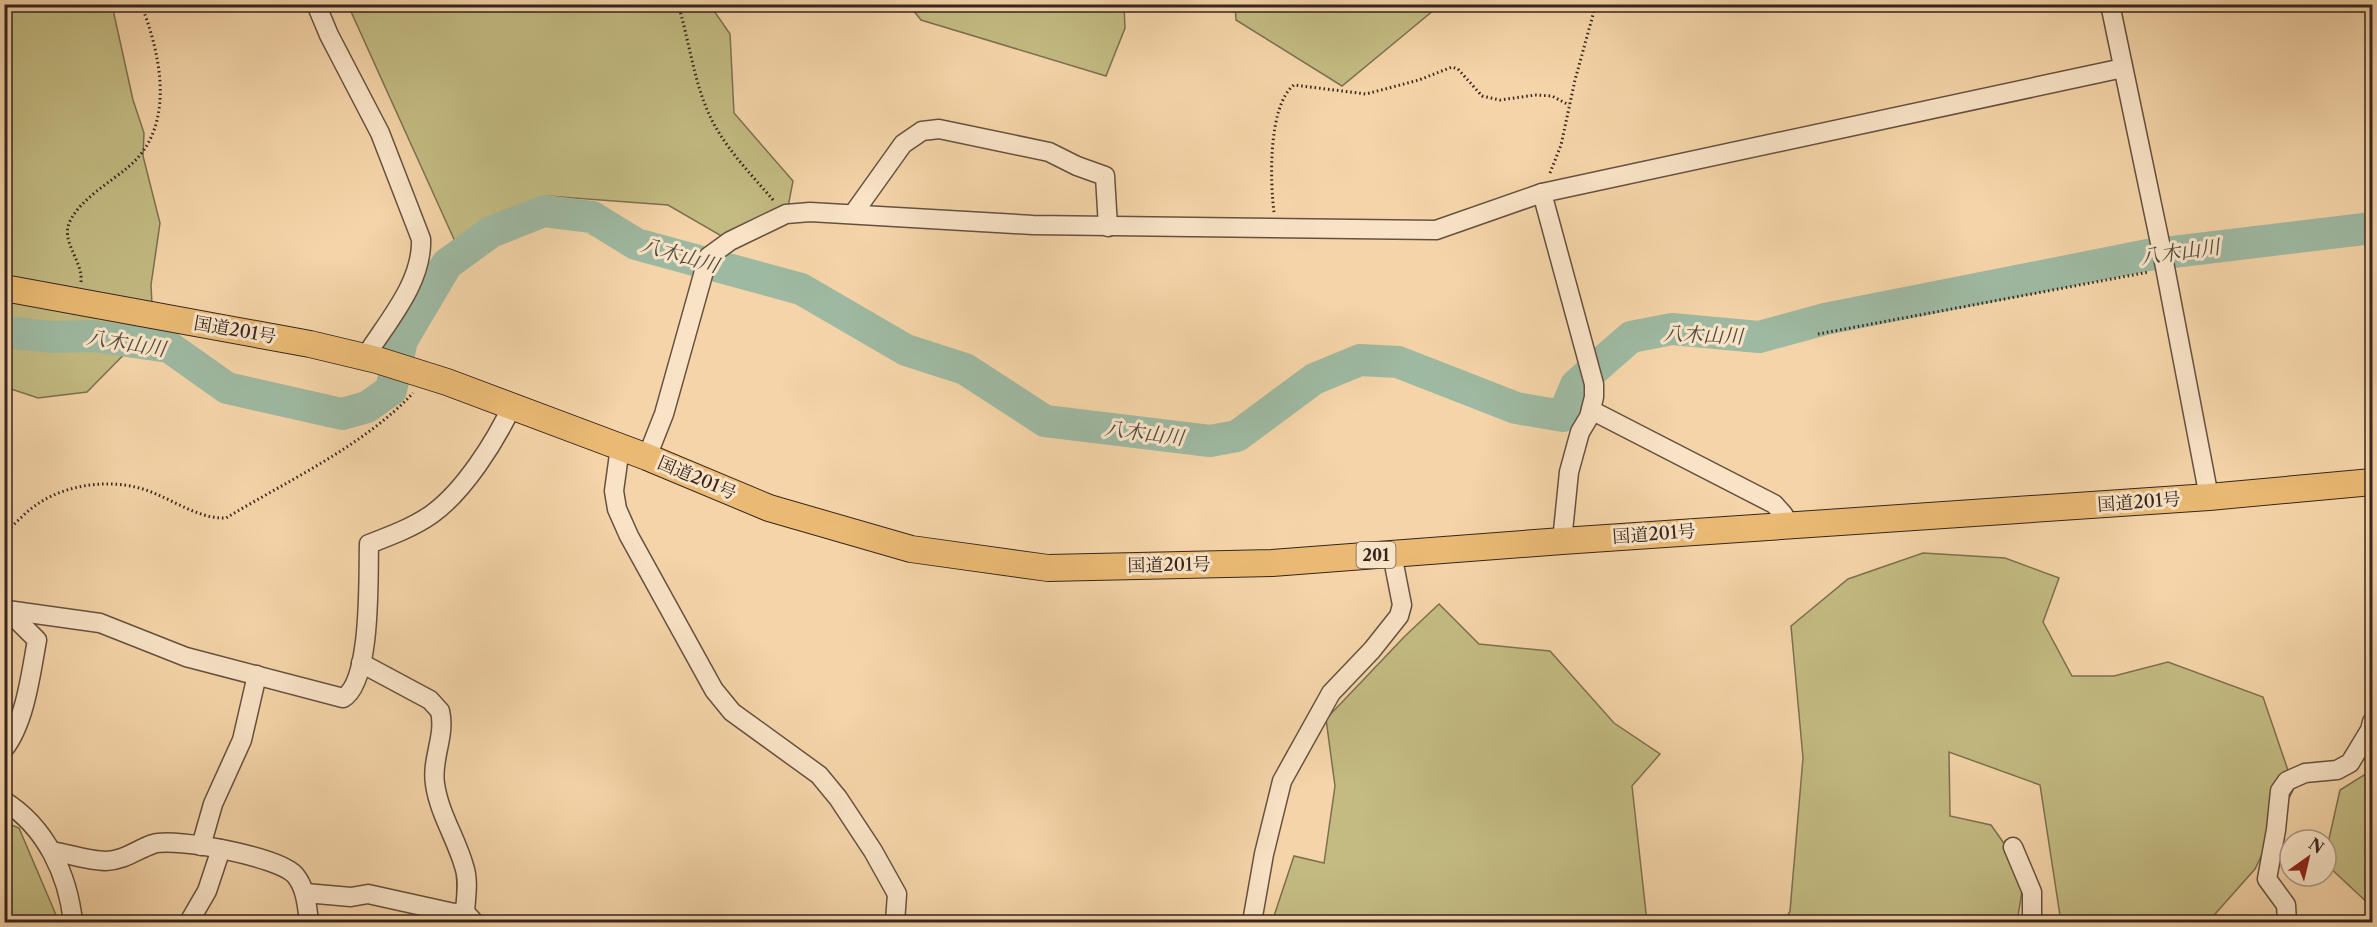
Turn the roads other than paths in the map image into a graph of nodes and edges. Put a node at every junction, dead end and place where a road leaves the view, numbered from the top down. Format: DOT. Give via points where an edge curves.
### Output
graph roads {
  1 [pos="316,4"];
  2 [pos="2110,4"];
  3 [pos="2122,68"];
  4 [pos="1542,193"];
  5 [pos="853,214"];
  6 [pos="1108,226"];
  7 [pos="4,288"];
  8 [pos="371,359"];
  9 [pos="512,406"];
  10 [pos="1591,410"];
  11 [pos="620,447"];
  12 [pos="646,457"];
  13 [pos="2373,482"];
  14 [pos="2209,497"];
  15 [pos="1790,525"];
  16 [pos="1562,541"];
  17 [pos="1392,554"];
  18 [pos="6,609"];
  19 [pos="361,663"];
  20 [pos="257,675"];
  21 [pos="2373,722"];
  22 [pos="4,749"];
  23 [pos="4,801"];
  24 [pos="201,846"];
  25 [pos="2013,847"];
  26 [pos="221,849"];
  27 [pos="52,851"];
  28 [pos="305,893"];
  29 [pos="470,917"];
  30 [pos="73,922"];
  31 [pos="189,922"];
  32 [pos="309,922"];
  33 [pos="895,922"];
  34 [pos="1252,922"];
  35 [pos="2032,922"];
  36 [pos="2287,922"];
  1 -- 8 [label="street" via="380,133 421,239 422,255 410,288"];
  2 -- 3 [label="street"];
  3 -- 4 [label="street"];
  3 -- 14 [label="street"];
  4 -- 6 [label="street" via="1436,230"];
  4 -- 10 [label="street" via="1594,384"];
  5 -- 6 [label="street"];
  5 -- 6 [label="street" via="903,144 922,131 939,129 1048,152 1105,176"];
  5 -- 12 [label="street" via="786,214 730,240 706,264 664,414"];
  7 -- 8 [label="highway, 国道201号 / 201" via="310,344"];
  8 -- 9 [label="highway, 国道201号 / 201"];
  9 -- 11 [label="highway, 国道201号 / 201"];
  9 -- 19 [label="street" via="496,439 452,495 432,514 369,544"];
  10 -- 15 [label="street" via="1774,504"];
  10 -- 16 [label="street" via="1580,432 1569,472"];
  11 -- 12 [label="highway, 国道201号 / 201"];
  11 -- 33 [label="street" via="614,491 617,509 714,690 732,712 819,775 838,798 897,894"];
  12 -- 17 [label="highway, 国道201号 / 201" via="769,508 911,549 1048,568 1272,563"];
  13 -- 14 [label="highway, 国道201号 / 201"];
  14 -- 15 [label="highway, 国道201号 / 201"];
  15 -- 16 [label="highway, 国道201号 / 201"];
  16 -- 17 [label="highway, 国道201号 / 201"];
  17 -- 34 [label="street" via="1402,605 1399,616 1330,693 1282,781"];
  18 -- 20 [label="street" via="100,623 186,657"];
  18 -- 22 [label="street" via="37,640 26,701"];
  19 -- 20 [label="street" via="352,688 343,698"];
  19 -- 29 [label="street" via="430,700 440,711 442,732 434,781 465,867"];
  20 -- 24 [label="street" via="242,740 213,804"];
  21 -- 36 [label="street" via="2350,763 2337,770 2305,773 2287,781 2280,791 2267,879 2286,905"];
  23 -- 27 [label="street" via="38,832"];
  24 -- 26 [label="street"];
  24 -- 27 [label="street" via="154,844 126,858 105,861"];
  25 -- 35 [label="street" via="2032,892"];
  26 -- 28 [label="street" via="279,864 295,874"];
  26 -- 31 [label="street" via="207,891"];
  27 -- 30 [label="street" via="64,880"];
  28 -- 29 [label="street" via="340,897 368,894"];
  28 -- 32 [label="street"];
}
